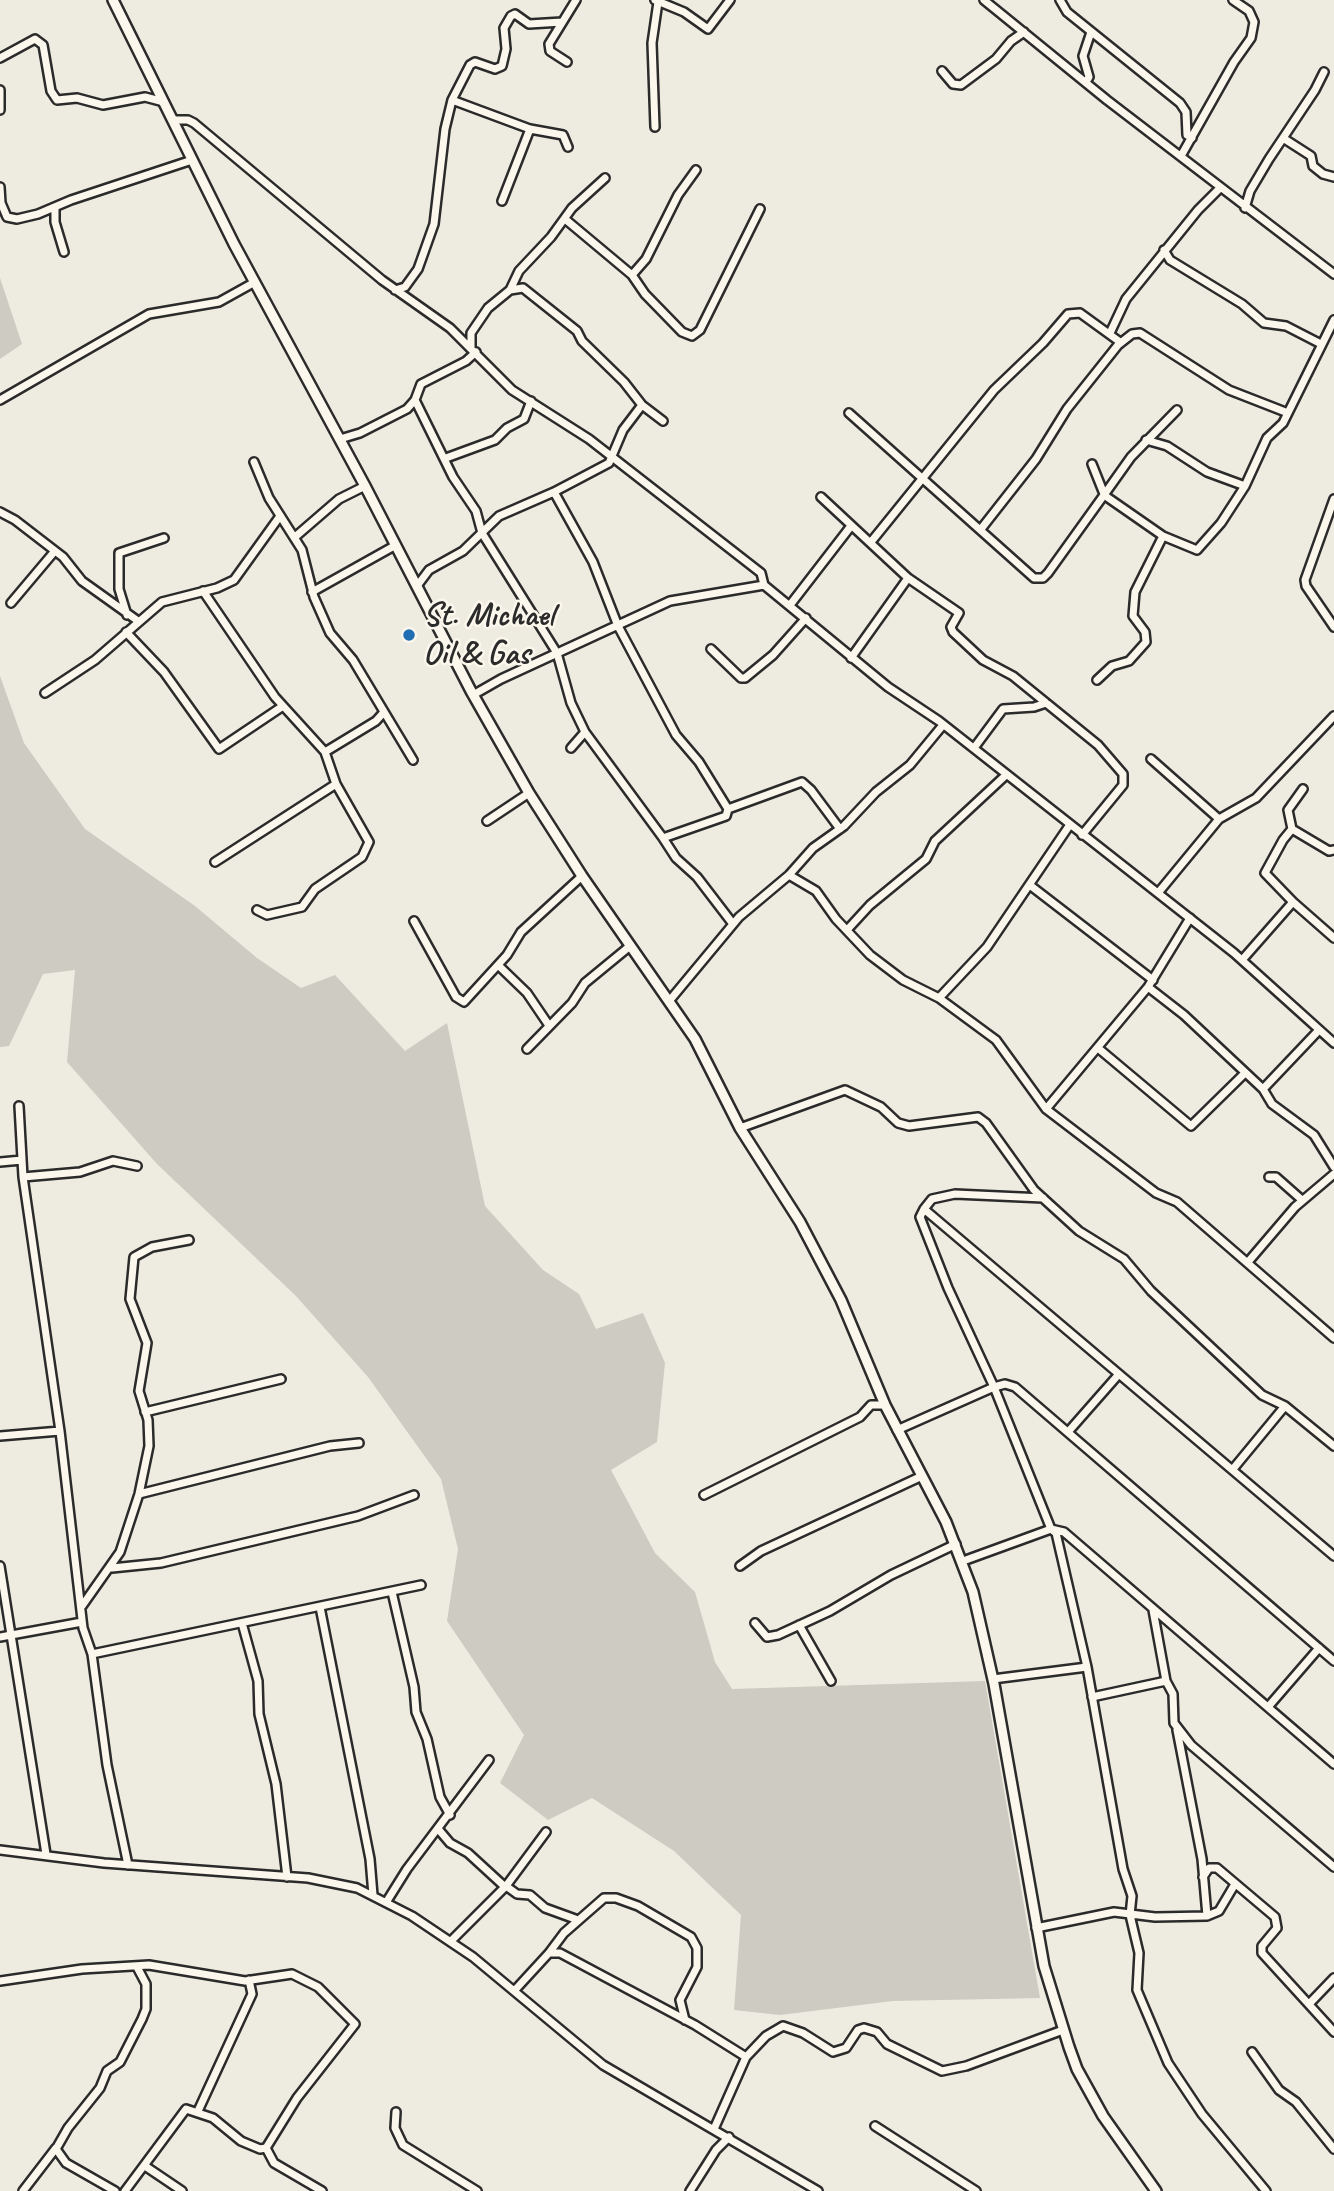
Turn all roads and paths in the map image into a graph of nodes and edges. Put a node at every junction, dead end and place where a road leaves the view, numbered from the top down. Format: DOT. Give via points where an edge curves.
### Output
graph roads {
  1 [pos="113,0"];
  2 [pos="576,0"];
  3 [pos="730,0"];
  4 [pos="984,0"];
  5 [pos="1060,0"];
  6 [pos="1233,0"];
  7 [pos="656,1"];
  8 [pos="562,22"];
  9 [pos="1024,32"];
  10 [pos="1091,32"];
  11 [pos="0,58"];
  12 [pos="567,62"];
  13 [pos="942,71"];
  14 [pos="1324,72"];
  15 [pos="1086,82"];
  16 [pos="0,90"];
  17 [pos="453,100"];
  18 [pos="163,102"];
  19 [pos="0,110"];
  20 [pos="173,120"];
  21 [pos="655,127"];
  22 [pos="530,130"];
  23 [pos="1192,138"];
  24 [pos="1283,138"];
  25 [pos="568,148"];
  26 [pos="1181,156"];
  27 [pos="192,160"];
  28 [pos="696,170"];
  29 [pos="1334,177"];
  30 [pos="605,178"];
  31 [pos="0,187"];
  32 [pos="1220,188"];
  33 [pos="502,201"];
  34 [pos="55,208"];
  35 [pos="1245,208"];
  36 [pos="760,209"];
  37 [pos="565,219"];
  38 [pos="1164,250"];
  39 [pos="64,252"];
  40 [pos="1334,274"];
  41 [pos="632,275"];
  42 [pos="515,279"];
  43 [pos="255,282"];
  44 [pos="405,287"];
  45 [pos="523,288"];
  46 [pos="395,290"];
  47 [pos="510,290"];
  48 [pos="404,297"];
  49 [pos="1334,320"];
  50 [pos="471,333"];
  51 [pos="1110,333"];
  52 [pos="460,336"];
  53 [pos="1120,342"];
  54 [pos="1321,344"];
  55 [pos="473,350"];
  56 [pos="0,400"];
  57 [pos="415,400"];
  58 [pos="531,401"];
  59 [pos="642,405"];
  60 [pos="1177,410"];
  61 [pos="849,413"];
  62 [pos="1288,413"];
  63 [pos="663,421"];
  64 [pos="340,439"];
  65 [pos="1145,440"];
  66 [pos="446,458"];
  67 [pos="613,458"];
  68 [pos="254,463"];
  69 [pos="1092,464"];
  70 [pos="921,479"];
  71 [pos="365,485"];
  72 [pos="1245,486"];
  73 [pos="554,492"];
  74 [pos="1104,495"];
  75 [pos="821,497"];
  76 [pos="1334,499"];
  77 [pos="0,512"];
  78 [pos="280,516"];
  79 [pos="851,526"];
  80 [pos="981,529"];
  81 [pos="482,533"];
  82 [pos="1163,536"];
  83 [pos="295,537"];
  84 [pos="164,538"];
  85 [pos="872,542"];
  86 [pos="396,545"];
  87 [pos="54,552"];
  88 [pos="761,573"];
  89 [pos="908,578"];
  90 [pos="754,585"];
  91 [pos="764,585"];
  92 [pos="416,586"];
  93 [pos="203,591"];
  94 [pos="312,592"];
  95 [pos="11,603"];
  96 [pos="790,605"];
  97 [pos="127,616"];
  98 [pos="806,618"];
  99 [pos="138,621"];
  100 [pos="618,626"];
  101 [pos="1334,627"];
  102 [pos="126,632"];
  103 [pos="711,649"];
  104 [pos="557,653"];
  105 [pos="851,658"];
  106 [pos="1097,680"];
  107 [pos="45,693"];
  108 [pos="473,695"];
  109 [pos="1046,703"];
  110 [pos="283,706"];
  111 [pos="384,712"];
  112 [pos="1334,716"];
  113 [pos="943,724"];
  114 [pos="585,732"];
  115 [pos="571,748"];
  116 [pos="974,748"];
  117 [pos="325,752"];
  118 [pos="1151,759"];
  119 [pos="413,760"];
  120 [pos="1006,775"];
  121 [pos="337,783"];
  122 [pos="1303,789"];
  123 [pos="529,793"];
  124 [pos="728,809"];
  125 [pos="1219,820"];
  126 [pos="487,821"];
  127 [pos="1069,826"];
  128 [pos="840,829"];
  129 [pos="1292,829"];
  130 [pos="1082,835"];
  131 [pos="663,838"];
  132 [pos="1334,850"];
  133 [pos="215,862"];
  134 [pos="789,875"];
  135 [pos="582,876"];
  136 [pos="1031,886"];
  137 [pos="1158,893"];
  138 [pos="1293,902"];
  139 [pos="257,910"];
  140 [pos="1190,918"];
  141 [pos="414,921"];
  142 [pos="733,924"];
  143 [pos="847,930"];
  144 [pos="1334,938"];
  145 [pos="630,946"];
  146 [pos="1242,960"];
  147 [pos="498,965"];
  148 [pos="1151,984"];
  149 [pos="939,998"];
  150 [pos="670,1000"];
  151 [pos="548,1024"];
  152 [pos="1319,1030"];
  153 [pos="1334,1043"];
  154 [pos="1098,1048"];
  155 [pos="527,1049"];
  156 [pos="1245,1073"];
  157 [pos="1263,1089"];
  158 [pos="19,1106"];
  159 [pos="1046,1109"];
  160 [pos="740,1128"];
  161 [pos="22,1160"];
  162 [pos="0,1161"];
  163 [pos="137,1166"];
  164 [pos="1334,1167"];
  165 [pos="1334,1174"];
  166 [pos="23,1177"];
  167 [pos="1269,1177"];
  168 [pos="1043,1198"];
  169 [pos="1302,1200"];
  170 [pos="924,1209"];
  171 [pos="189,1240"];
  172 [pos="1248,1262"];
  173 [pos="1334,1338"];
  174 [pos="1119,1374"];
  175 [pos="281,1379"];
  176 [pos="995,1387"];
  177 [pos="885,1405"];
  178 [pos="1285,1405"];
  179 [pos="145,1412"];
  180 [pos="897,1430"];
  181 [pos="60,1431"];
  182 [pos="1068,1432"];
  183 [pos="0,1436"];
  184 [pos="359,1443"];
  185 [pos="1334,1446"];
  186 [pos="1233,1469"];
  187 [pos="922,1476"];
  188 [pos="139,1494"];
  189 [pos="414,1495"];
  190 [pos="704,1495"];
  191 [pos="1051,1529"];
  192 [pos="956,1544"];
  193 [pos="1334,1556"];
  194 [pos="963,1561"];
  195 [pos="0,1566"];
  196 [pos="740,1566"];
  197 [pos="112,1568"];
  198 [pos="422,1585"];
  199 [pos="392,1592"];
  200 [pos="82,1606"];
  201 [pos="320,1607"];
  202 [pos="1153,1608"];
  203 [pos="82,1622"];
  204 [pos="242,1623"];
  205 [pos="755,1623"];
  206 [pos="799,1625"];
  207 [pos="12,1634"];
  208 [pos="0,1637"];
  209 [pos="1319,1648"];
  210 [pos="92,1654"];
  211 [pos="1334,1661"];
  212 [pos="1087,1667"];
  213 [pos="993,1679"];
  214 [pos="831,1681"];
  215 [pos="1166,1681"];
  216 [pos="1092,1697"];
  217 [pos="1268,1707"];
  218 [pos="1175,1725"];
  219 [pos="1191,1745"];
  220 [pos="1181,1749"];
  221 [pos="489,1760"];
  222 [pos="1334,1764"];
  223 [pos="450,1815"];
  224 [pos="439,1830"];
  225 [pos="546,1832"];
  226 [pos="0,1850"];
  227 [pos="46,1854"];
  228 [pos="128,1865"];
  229 [pos="1334,1867"];
  230 [pos="287,1877"];
  231 [pos="1203,1877"];
  232 [pos="1235,1884"];
  233 [pos="505,1886"];
  234 [pos="373,1895"];
  235 [pos="387,1901"];
  236 [pos="1130,1915"];
  237 [pos="1207,1916"];
  238 [pos="578,1920"];
  239 [pos="1036,1928"];
  240 [pos="451,1941"];
  241 [pos="549,1954"];
  242 [pos="137,1967"];
  243 [pos="1334,1978"];
  244 [pos="249,1980"];
  245 [pos="0,1981"];
  246 [pos="515,1990"];
  247 [pos="1310,2003"];
  248 [pos="685,2020"];
  249 [pos="1063,2030"];
  250 [pos="1334,2032"];
  251 [pos="1252,2052"];
  252 [pos="746,2057"];
  253 [pos="198,2111"];
  254 [pos="396,2112"];
  255 [pos="876,2126"];
  256 [pos="715,2129"];
  257 [pos="729,2137"];
  258 [pos="57,2147"];
  259 [pos="266,2148"];
  260 [pos="1334,2148"];
  261 [pos="145,2166"];
  262 [pos="23,2191"];
  263 [pos="115,2191"];
  264 [pos="125,2191"];
  265 [pos="181,2191"];
  266 [pos="321,2191"];
  267 [pos="477,2191"];
  268 [pos="690,2191"];
  269 [pos="818,2191"];
  270 [pos="976,2191"];
  271 [pos="1156,2191"];
  272 [pos="1266,2191"];
  1 -- 18 [label="street"];
  2 -- 8 [label="street"];
  3 -- 7 [label="street" via="708,29 684,12"];
  4 -- 9 [label="street"];
  5 -- 10 [label="street"];
  6 -- 23 [label="street" via="1254,22 1251,38"];
  7 -- 21 [label="street" via="652,43"];
  8 -- 12 [label="street" via="549,48"];
  8 -- 17 [label="street" via="529,24 511,16 504,28 502,66 470,65"];
  9 -- 13 [label="street" via="961,85 953,85"];
  9 -- 15 [label="street"];
  10 -- 15 [label="street" via="1083,56 1089,77"];
  10 -- 23 [label="street" via="1180,103 1186,112 1187,135"];
  11 -- 18 [label="street" via="36,39 43,45 51,91 57,100 77,98 103,105 145,97"];
  14 -- 24 [label="street"];
  15 -- 26 [label="street"];
  16 -- 19 [label="street"];
  17 -- 22 [label="street"];
  17 -- 44 [label="street" via="434,224 418,269"];
  18 -- 20 [label="street"];
  20 -- 27 [label="street"];
  20 -- 46 [label="street" via="194,123"];
  22 -- 25 [label="street" via="563,135"];
  22 -- 33 [label="street"];
  23 -- 26 [label="street"];
  24 -- 29 [label="street" via="1311,156 1313,166 1323,174"];
  24 -- 35 [label="street" via="1250,191"];
  26 -- 32 [label="street"];
  27 -- 34 [label="street"];
  27 -- 43 [label="street"];
  28 -- 41 [label="street" via="646,259"];
  30 -- 37 [label="street"];
  31 -- 34 [label="street" via="7,217 18,219"];
  32 -- 35 [label="street"];
  32 -- 38 [label="street"];
  34 -- 39 [label="street"];
  35 -- 40 [label="street"];
  36 -- 41 [label="street" via="700,330 692,336 682,332"];
  37 -- 41 [label="street"];
  37 -- 42 [label="street"];
  38 -- 51 [label="street" via="1126,299"];
  38 -- 54 [label="street" via="1170,260 1242,304 1264,323 1286,326"];
  42 -- 45 [label="street"];
  42 -- 47 [label="street"];
  43 -- 56 [label="street" via="219,302 149,314"];
  43 -- 64 [label="street"];
  44 -- 46 [label="street"];
  44 -- 48 [label="street"];
  45 -- 47 [label="street"];
  45 -- 59 [label="street" via="576,331"];
  46 -- 48 [label="street"];
  47 -- 50 [label="street" via="488,307"];
  48 -- 52 [label="street"];
  49 -- 54 [label="street"];
  50 -- 52 [label="street"];
  50 -- 55 [label="street"];
  51 -- 53 [label="street"];
  51 -- 70 [label="street" via="1080,313 1068,314 1044,344 994,390"];
  52 -- 55 [label="street"];
  53 -- 62 [label="street" via="1140,333 1229,390"];
  53 -- 80 [label="street"];
  54 -- 62 [label="street"];
  55 -- 57 [label="street" via="421,384"];
  55 -- 58 [label="street" via="512,390"];
  57 -- 64 [label="street" via="407,409"];
  57 -- 66 [label="street"];
  58 -- 66 [label="street" via="524,419 495,440"];
  58 -- 67 [label="street"];
  59 -- 63 [label="street"];
  59 -- 67 [label="street" via="623,430"];
  60 -- 65 [label="street"];
  61 -- 70 [label="street"];
  62 -- 72 [label="street" via="1267,438"];
  64 -- 71 [label="street"];
  65 -- 72 [label="street" via="1167,446 1207,472"];
  65 -- 74 [label="street"];
  66 -- 81 [label="street" via="476,511"];
  67 -- 73 [label="street"];
  67 -- 88 [label="street"];
  68 -- 78 [label="street"];
  69 -- 74 [label="street"];
  70 -- 80 [label="street"];
  70 -- 85 [label="street"];
  71 -- 83 [label="street" via="339,499"];
  71 -- 86 [label="street"];
  72 -- 82 [label="street" via="1202,548"];
  73 -- 81 [label="street" via="499,516"];
  73 -- 100 [label="street" via="593,562"];
  74 -- 80 [label="street" via="1048,573 1038,579"];
  74 -- 82 [label="street"];
  75 -- 79 [label="street"];
  76 -- 101 [label="street" via="1306,586"];
  77 -- 87 [label="street"];
  78 -- 83 [label="street"];
  78 -- 93 [label="street" via="234,580"];
  79 -- 85 [label="street"];
  79 -- 96 [label="street"];
  81 -- 92 [label="street" via="463,551 429,569"];
  81 -- 104 [label="street"];
  82 -- 106 [label="street" via="1135,592 1133,616 1145,632 1146,642 1129,661 1112,666"];
  83 -- 94 [label="street"];
  84 -- 97 [label="street" via="119,553 119,589"];
  85 -- 89 [label="street"];
  86 -- 92 [label="street"];
  86 -- 94 [label="street"];
  87 -- 95 [label="street"];
  87 -- 97 [label="street"];
  88 -- 90 [label="street"];
  88 -- 91 [label="street"];
  89 -- 105 [label="street"];
  89 -- 109 [label="street" via="959,613 951,629 984,660"];
  90 -- 91 [label="street"];
  90 -- 100 [label="street" via="710,596 677,598"];
  91 -- 96 [label="street"];
  92 -- 108 [label="street"];
  93 -- 99 [label="street" via="162,602"];
  93 -- 110 [label="street"];
  94 -- 111 [label="street" via="330,633 353,660"];
  96 -- 98 [label="street"];
  97 -- 99 [label="street"];
  98 -- 103 [label="street" via="745,678"];
  98 -- 105 [label="street"];
  99 -- 102 [label="street"];
  100 -- 104 [label="street"];
  100 -- 124 [label="street" via="676,735"];
  102 -- 107 [label="street" via="95,660"];
  102 -- 110 [label="street" via="164,672 219,749"];
  104 -- 108 [label="street"];
  104 -- 114 [label="street" via="571,703"];
  105 -- 113 [label="street"];
  108 -- 123 [label="street"];
  109 -- 116 [label="street" via="1003,709"];
  109 -- 130 [label="street" via="1098,745 1125,777"];
  110 -- 117 [label="street"];
  111 -- 117 [label="street"];
  111 -- 119 [label="street"];
  112 -- 125 [label="street" via="1256,798"];
  113 -- 116 [label="street"];
  113 -- 128 [label="street" via="910,765"];
  114 -- 115 [label="street"];
  114 -- 131 [label="street"];
  116 -- 120 [label="street"];
  117 -- 121 [label="street"];
  118 -- 125 [label="street"];
  120 -- 127 [label="street"];
  120 -- 143 [label="street" via="935,841 926,859"];
  121 -- 133 [label="street"];
  121 -- 139 [label="street" via="366,833 366,853 315,889 302,907 267,915"];
  122 -- 129 [label="street" via="1287,810"];
  123 -- 126 [label="street"];
  123 -- 135 [label="street"];
  124 -- 128 [label="street" via="802,782"];
  124 -- 131 [label="street" via="726,816"];
  125 -- 137 [label="street"];
  127 -- 130 [label="street"];
  127 -- 136 [label="street"];
  128 -- 134 [label="street" via="813,848"];
  129 -- 132 [label="street"];
  129 -- 138 [label="street" via="1265,873"];
  130 -- 137 [label="street"];
  131 -- 142 [label="street"];
  134 -- 142 [label="street"];
  134 -- 143 [label="street" via="816,891"];
  135 -- 145 [label="street"];
  135 -- 147 [label="street" via="521,932"];
  136 -- 148 [label="street"];
  136 -- 149 [label="street" via="987,947"];
  137 -- 140 [label="street"];
  138 -- 144 [label="street"];
  138 -- 146 [label="street"];
  140 -- 146 [label="street"];
  140 -- 148 [label="street"];
  141 -- 147 [label="street" via="459,1001 467,1000"];
  142 -- 150 [label="street"];
  143 -- 149 [label="street" via="896,975"];
  145 -- 150 [label="street"];
  145 -- 151 [label="street" via="585,983 572,1003"];
  146 -- 152 [label="street"];
  147 -- 151 [label="street" via="527,993"];
  148 -- 154 [label="street"];
  148 -- 156 [label="street"];
  149 -- 159 [label="street" via="996,1040"];
  150 -- 160 [label="street"];
  151 -- 155 [label="street"];
  152 -- 153 [label="street"];
  152 -- 157 [label="street"];
  154 -- 156 [label="street" via="1191,1126"];
  154 -- 159 [label="street"];
  156 -- 157 [label="street"];
  157 -- 164 [label="street" via="1272,1104 1314,1135"];
  158 -- 161 [label="street"];
  159 -- 172 [label="street" via="1156,1193 1177,1202"];
  160 -- 168 [label="street" via="845,1090 909,1126 974,1116 986,1123"];
  160 -- 177 [label="street" via="814,1247"];
  161 -- 162 [label="street"];
  161 -- 166 [label="street"];
  163 -- 166 [label="street" via="113,1161 80,1172"];
  165 -- 169 [label="street"];
  166 -- 181 [label="street"];
  167 -- 169 [label="street" via="1276,1177"];
  168 -- 170 [label="street" via="955,1194 932,1199"];
  168 -- 178 [label="street" via="1079,1231 1124,1259 1151,1292 1262,1395"];
  169 -- 172 [label="street"];
  170 -- 174 [label="street"];
  170 -- 176 [label="street" via="920,1217 948,1289"];
  171 -- 179 [label="street" via="152,1247 134,1257 130,1299 147,1343 139,1391"];
  172 -- 173 [label="street"];
  174 -- 182 [label="street"];
  174 -- 186 [label="street"];
  175 -- 179 [label="street"];
  176 -- 180 [label="street"];
  176 -- 182 [label="street" via="1015,1387"];
  176 -- 191 [label="street"];
  177 -- 180 [label="street"];
  177 -- 190 [label="street" via="871,1405 860,1417"];
  178 -- 185 [label="street"];
  178 -- 186 [label="street"];
  179 -- 188 [label="street" via="149,1446"];
  180 -- 187 [label="street"];
  181 -- 183 [label="street"];
  181 -- 200 [label="street"];
  182 -- 209 [label="street"];
  184 -- 188 [label="street" via="330,1446"];
  186 -- 193 [label="street"];
  187 -- 192 [label="street"];
  187 -- 196 [label="street" via="761,1551"];
  188 -- 197 [label="street"];
  189 -- 197 [label="street" via="358,1516 160,1563"];
  191 -- 194 [label="street"];
  191 -- 202 [label="street" via="1063,1532"];
  191 -- 212 [label="street" via="1066,1570"];
  192 -- 194 [label="street"];
  192 -- 206 [label="street"];
  194 -- 213 [label="street"];
  195 -- 207 [label="street"];
  197 -- 200 [label="street"];
  198 -- 199 [label="street"];
  199 -- 201 [label="street"];
  199 -- 223 [label="street" via="416,1712 440,1797"];
  200 -- 203 [label="street"];
  201 -- 204 [label="street"];
  201 -- 234 [label="street" via="370,1859"];
  202 -- 215 [label="street"];
  202 -- 217 [label="street"];
  203 -- 207 [label="street"];
  203 -- 210 [label="street"];
  204 -- 210 [label="street"];
  204 -- 230 [label="street" via="258,1681 259,1714 276,1784"];
  205 -- 206 [label="street" via="766,1637"];
  206 -- 214 [label="street"];
  207 -- 208 [label="street"];
  207 -- 227 [label="street"];
  209 -- 211 [label="street"];
  209 -- 217 [label="street"];
  210 -- 228 [label="street" via="107,1765"];
  212 -- 213 [label="street"];
  212 -- 216 [label="street"];
  213 -- 239 [label="street"];
  215 -- 216 [label="street"];
  215 -- 218 [label="street"];
  216 -- 236 [label="street" via="1132,1896"];
  217 -- 222 [label="street"];
  218 -- 219 [label="street"];
  218 -- 220 [label="street"];
  219 -- 220 [label="street"];
  219 -- 229 [label="street"];
  220 -- 231 [label="street"];
  221 -- 223 [label="street"];
  223 -- 224 [label="street"];
  224 -- 233 [label="street"];
  224 -- 235 [label="street"];
  225 -- 233 [label="street"];
  226 -- 227 [label="street"];
  227 -- 228 [label="street"];
  228 -- 230 [label="street"];
  230 -- 234 [label="street" via="335,1881"];
  231 -- 232 [label="street" via="1209,1868 1217,1868"];
  231 -- 237 [label="street"];
  232 -- 237 [label="street" via="1219,1911"];
  232 -- 247 [label="street" via="1275,1917 1277,1928 1262,1946 1262,1953"];
  233 -- 238 [label="street"];
  233 -- 240 [label="street"];
  234 -- 235 [label="street"];
  235 -- 240 [label="street"];
  236 -- 237 [label="street"];
  236 -- 239 [label="street" via="1102,1914"];
  236 -- 272 [label="street" via="1139,1953 1137,1990 1168,2063 1202,2114"];
  238 -- 241 [label="street"];
  238 -- 248 [label="street" via="608,1897 645,1910 691,1937 698,1957 680,2000"];
  239 -- 249 [label="street"];
  240 -- 246 [label="street"];
  241 -- 246 [label="street"];
  241 -- 248 [label="street" via="561,1953 592,1967"];
  242 -- 244 [label="street"];
  242 -- 245 [label="street" via="82,1969"];
  242 -- 258 [label="street" via="146,1984 142,2019 120,2062 107,2071"];
  243 -- 247 [label="street"];
  244 -- 253 [label="street" via="252,1994"];
  244 -- 259 [label="street" via="299,1976 328,1995 355,2024 297,2098"];
  246 -- 256 [label="street" via="603,2065"];
  247 -- 250 [label="street"];
  248 -- 252 [label="street"];
  249 -- 252 [label="street" via="950,2071 927,2065 887,2044 877,2032 860,2027 846,2048 833,2052 783,2026"];
  249 -- 271 [label="street" via="1087,2090"];
  251 -- 260 [label="street" via="1279,2090 1296,2102"];
  252 -- 256 [label="street"];
  253 -- 259 [label="street" via="241,2141"];
  253 -- 261 [label="street" via="183,2111"];
  254 -- 267 [label="street" via="395,2128 403,2145"];
  255 -- 270 [label="street"];
  256 -- 257 [label="street"];
  257 -- 268 [label="street"];
  257 -- 269 [label="street"];
  258 -- 262 [label="street"];
  258 -- 263 [label="street" via="66,2163"];
  259 -- 266 [label="street" via="274,2163"];
  261 -- 264 [label="street"];
  261 -- 265 [label="street"];
}
